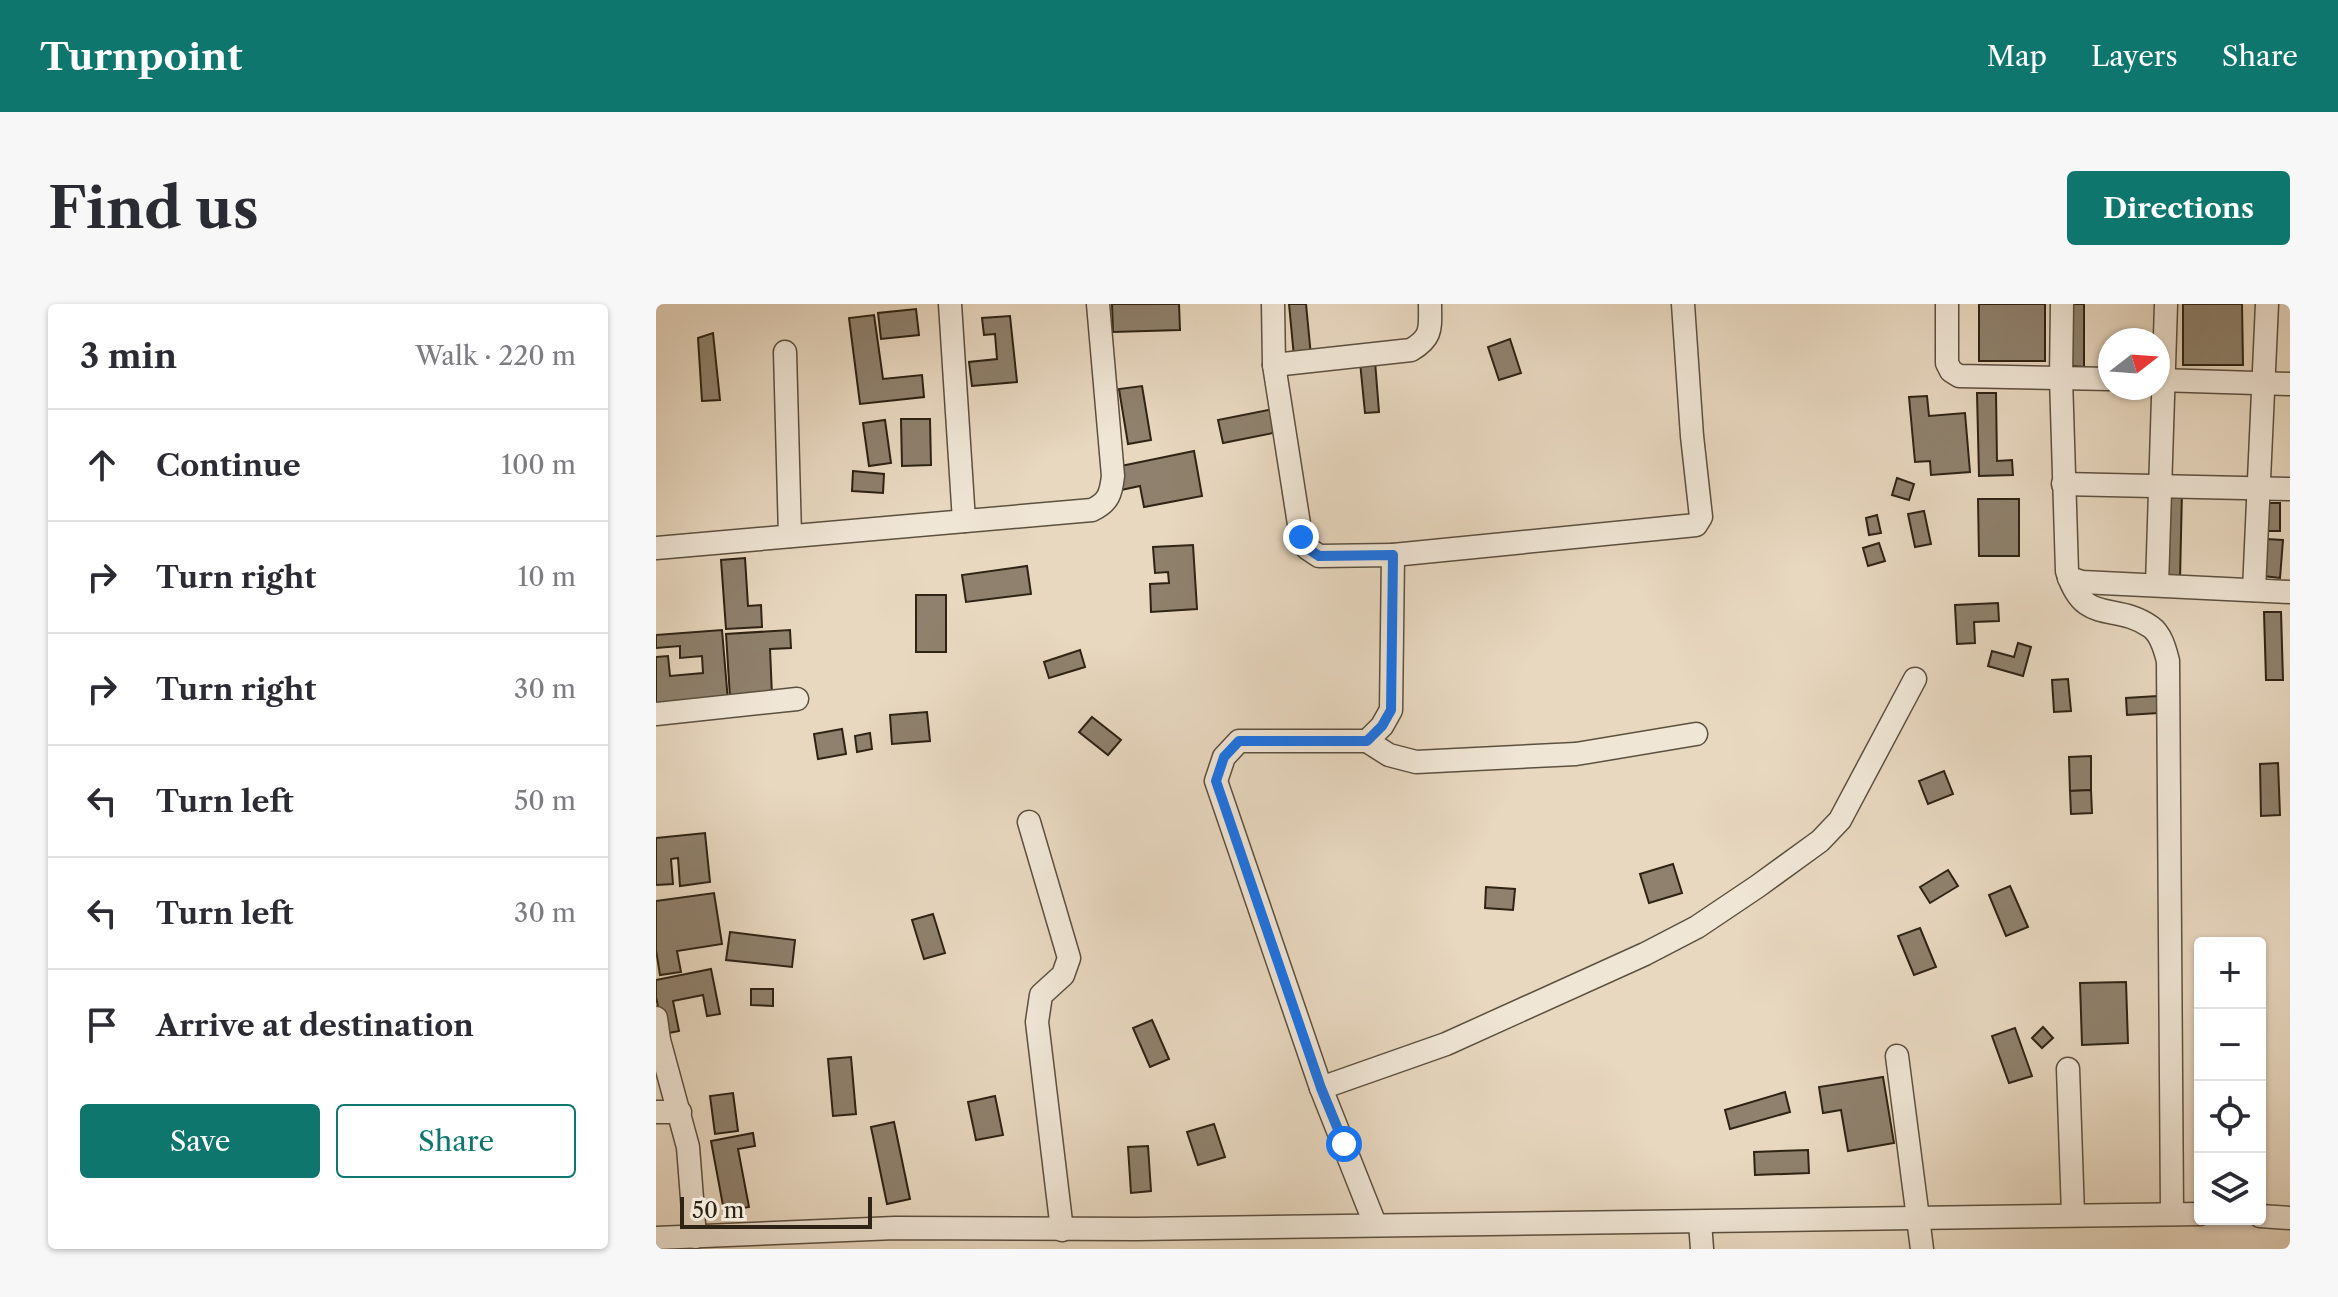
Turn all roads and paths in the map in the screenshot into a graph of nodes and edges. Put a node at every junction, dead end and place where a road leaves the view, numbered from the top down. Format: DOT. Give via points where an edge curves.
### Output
graph roads {
  1 [pos="950,304"];
  2 [pos="1098,304"];
  3 [pos="1273,304"];
  4 [pos="1430,304"];
  5 [pos="1683,304"];
  6 [pos="1947,304"];
  7 [pos="2062,304"];
  8 [pos="2166,304"];
  9 [pos="2267,304"];
  10 [pos="2164,328"];
  11 [pos="785,352"];
  12 [pos="1274,365"];
  13 [pos="2061,378"];
  14 [pos="2098,379"];
  15 [pos="2170,380"];
  16 [pos="2265,384"];
  17 [pos="2290,384"];
  18 [pos="2161,400"];
  19 [pos="2063,484"];
  20 [pos="2160,487"];
  21 [pos="2259,488"];
  22 [pos="2290,489"];
  23 [pos="964,521"];
  24 [pos="790,536"];
  25 [pos="656,548"];
  26 [pos="1393,555"];
  27 [pos="2069,578"];
  28 [pos="2157,585"];
  29 [pos="2254,590"];
  30 [pos="2290,592"];
  31 [pos="1915,679"];
  32 [pos="797,699"];
  33 [pos="656,714"];
  34 [pos="1696,734"];
  35 [pos="1367,741"];
  36 [pos="1029,822"];
  37 [pos="656,1018"];
  38 [pos="1897,1056"];
  39 [pos="2068,1069"];
  40 [pos="1321,1088"];
  41 [pos="656,1112"];
  42 [pos="680,1112"];
  43 [pos="2172,1213"];
  44 [pos="2194,1214"];
  45 [pos="2073,1215"];
  46 [pos="2266,1216"];
  47 [pos="1920,1218"];
  48 [pos="2290,1218"];
  49 [pos="1700,1222"];
  50 [pos="1375,1224"];
  51 [pos="1062,1230"];
  52 [pos="695,1237"];
  53 [pos="656,1238"];
  54 [pos="895,1239"];
  55 [pos="1137,1239"];
  56 [pos="1014,1240"];
  57 [pos="751,1242"];
  58 [pos="1702,1249"];
  59 [pos="1922,1249"];
  1 -- 23 [label="street"];
  2 -- 23 [label="street" via="1111,493 1092,510"];
  3 -- 12 [label="street"];
  4 -- 12 [label="street" via="1429,335 1411,350"];
  5 -- 26 [label="street" via="1701,517 1696,525"];
  6 -- 13 [label="street" via="1951,371 1959,376"];
  7 -- 13 [label="street"];
  8 -- 10 [label="street"];
  9 -- 16 [label="street"];
  11 -- 24 [label="street"];
  12 -- 26 [label="street" via="1307,548 1319,556"];
  13 -- 14 [label="street"];
  13 -- 19 [label="street"];
  15 -- 16 [label="street"];
  16 -- 17 [label="street"];
  16 -- 21 [label="street"];
  18 -- 20 [label="street"];
  19 -- 20 [label="street"];
  19 -- 27 [label="street"];
  20 -- 21 [label="street"];
  20 -- 28 [label="street"];
  21 -- 22 [label="street"];
  21 -- 29 [label="street"];
  23 -- 24 [label="street"];
  24 -- 25 [label="street"];
  26 -- 35 [label="street" via="1391,710"];
  27 -- 28 [label="street"];
  27 -- 43 [label="street" via="2081,602 2153,628 2168,661"];
  28 -- 29 [label="street"];
  29 -- 30 [label="street"];
  31 -- 40 [label="street" via="1840,820 1758,886 1645,954 1446,1044"];
  32 -- 33 [label="street"];
  34 -- 35 [label="street" via="1576,754 1416,762 1389,755"];
  35 -- 40 [label="street" via="1239,741 1224,757 1216,781"];
  36 -- 51 [label="street" via="1069,958 1063,975 1041,995 1037,1022"];
  37 -- 42 [label="street"];
  38 -- 47 [label="street"];
  39 -- 45 [label="street"];
  40 -- 50 [label="street"];
  41 -- 42 [label="street"];
  42 -- 52 [label="street"];
  43 -- 44 [label="street"];
  43 -- 45 [label="street"];
  45 -- 47 [label="street"];
  46 -- 48 [label="street"];
  47 -- 49 [label="street"];
  47 -- 59 [label="street"];
  49 -- 50 [label="street"];
  49 -- 58 [label="street"];
  50 -- 55 [label="street"];
  51 -- 55 [label="street"];
  51 -- 56 [label="street"];
  52 -- 53 [label="street"];
  52 -- 57 [label="street"];
  54 -- 56 [label="street"];
  54 -- 57 [label="street"];
}
